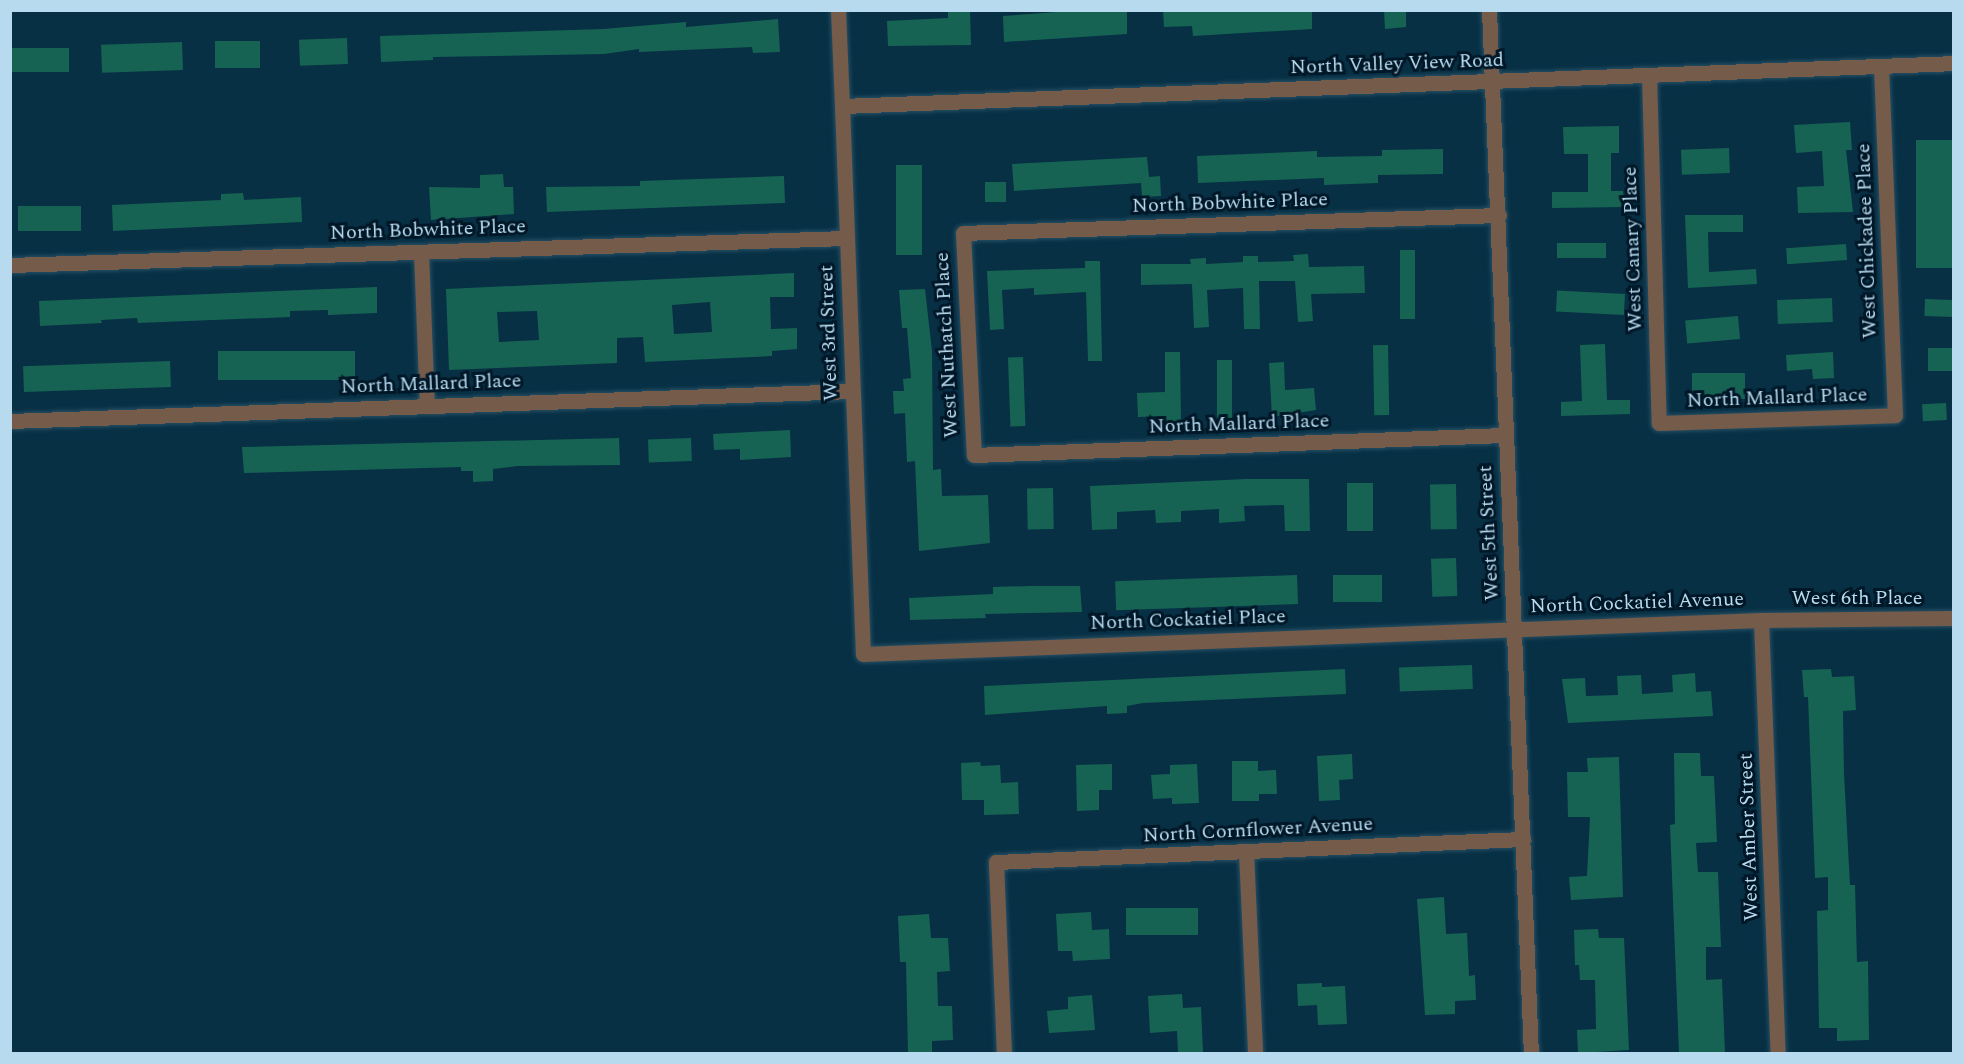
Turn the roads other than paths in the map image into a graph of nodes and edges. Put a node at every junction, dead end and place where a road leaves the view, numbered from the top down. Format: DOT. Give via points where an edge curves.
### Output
graph roads {
  1 [pos="838,10"];
  2 [pos="1489,10"];
  3 [pos="1953,63"];
  4 [pos="1881,66"];
  5 [pos="1648,75"];
  6 [pos="1494,81"];
  7 [pos="842,106"];
  8 [pos="1500,215"];
  9 [pos="963,233"];
  10 [pos="847,238"];
  11 [pos="421,252"];
  12 [pos="10,265"];
  13 [pos="852,391"];
  14 [pos="427,405"];
  15 [pos="1895,415"];
  16 [pos="10,421"];
  17 [pos="1659,423"];
  18 [pos="1505,435"];
  19 [pos="974,455"];
  20 [pos="1953,618"];
  21 [pos="1761,620"];
  22 [pos="1515,629"];
  23 [pos="863,654"];
  24 [pos="1523,838"];
  25 [pos="1246,852"];
  26 [pos="1004,1053"];
  27 [pos="1255,1053"];
  28 [pos="1531,1053"];
  29 [pos="1778,1053"];
  1 -- 7 [label="street, West 3rd Street"];
  2 -- 6 [label="street, West 5th Street"];
  3 -- 4 [label="street, North Valley View Road"];
  4 -- 5 [label="street, North Valley View Road"];
  4 -- 15 [label="street, West Chickadee Place"];
  5 -- 6 [label="street, North Valley View Road"];
  5 -- 17 [label="street, West Canary Place"];
  6 -- 7 [label="street, North Valley View Road"];
  6 -- 8 [label="street, West 5th Street"];
  7 -- 10 [label="street, West 3rd Street"];
  8 -- 9 [label="street, North Bobwhite Place"];
  8 -- 18 [label="street, West 5th Street"];
  9 -- 19 [label="street, West Nuthatch Place"];
  10 -- 11 [label="street, North Bobwhite Place"];
  10 -- 13 [label="street, West 3rd Street"];
  11 -- 12 [label="street, North Bobwhite Place"];
  11 -- 14 [label="street"];
  13 -- 14 [label="street, North Mallard Place"];
  13 -- 23 [label="street, West 3rd Street"];
  14 -- 16 [label="street, North Mallard Place"];
  15 -- 17 [label="street, North Mallard Place"];
  18 -- 19 [label="street, North Mallard Place"];
  18 -- 22 [label="street, West 5th Street"];
  20 -- 21 [label="street, West 6th Place"];
  21 -- 22 [label="street, North Cockatiel Avenue"];
  21 -- 29 [label="street, West Amber Street"];
  22 -- 23 [label="street, North Cockatiel Place"];
  22 -- 24 [label="street, West 5th Street"];
  24 -- 25 [label="street, North Cornflower Avenue"];
  24 -- 28 [label="street, West 5th Street"];
  25 -- 26 [label="street, North Cornflower Avenue" via="996,862"];
  25 -- 27 [label="street"];
}
